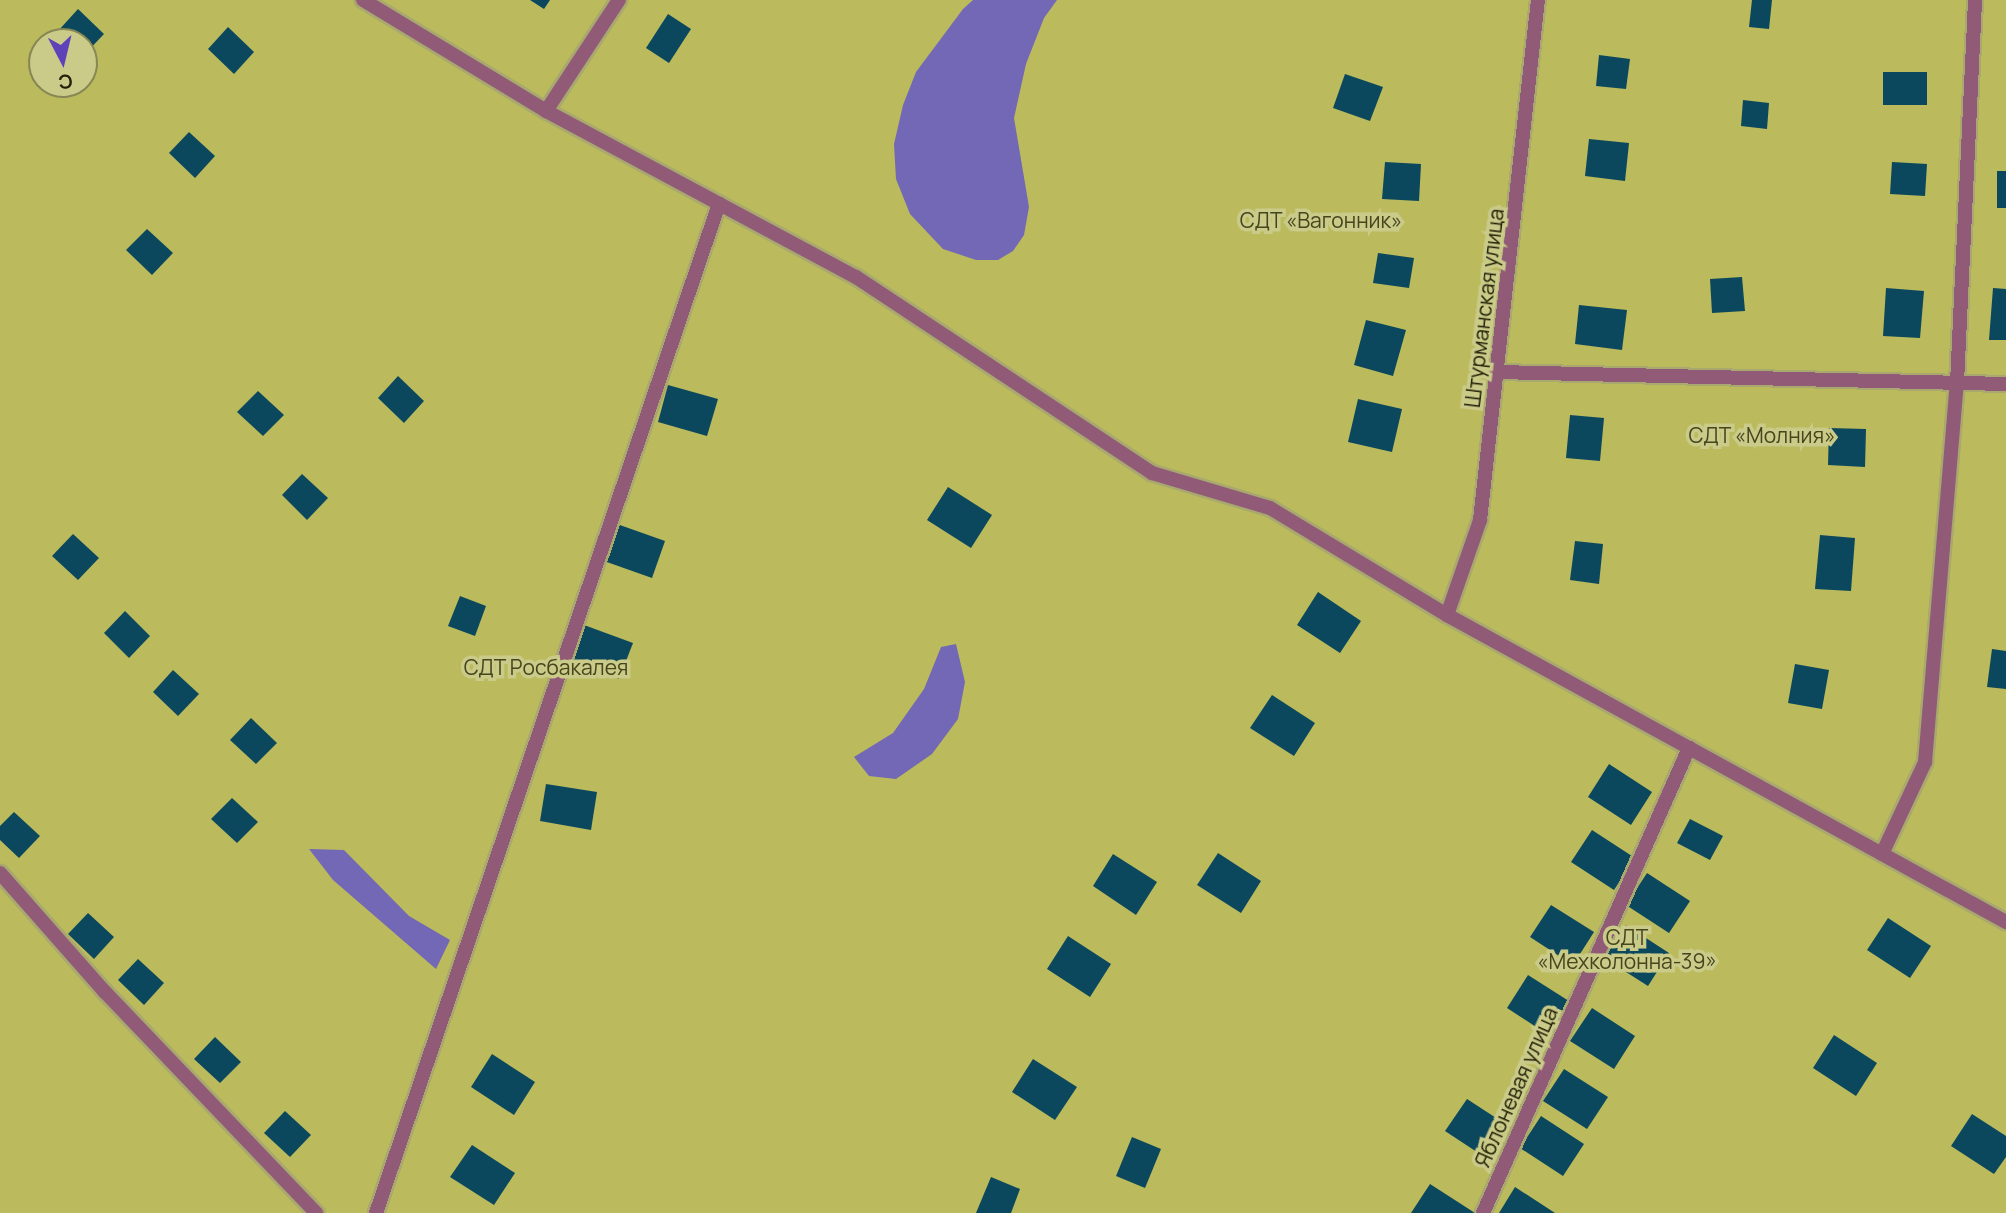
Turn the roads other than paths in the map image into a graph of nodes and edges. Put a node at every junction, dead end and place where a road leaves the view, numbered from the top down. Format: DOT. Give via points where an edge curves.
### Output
graph roads {
  1 [pos="363,0"];
  2 [pos="619,0"];
  3 [pos="1538,0"];
  4 [pos="1975,0"];
  5 [pos="546,110"];
  6 [pos="719,204"];
  7 [pos="1497,372"];
  8 [pos="1956,383"];
  9 [pos="2006,384"];
  10 [pos="1447,615"];
  11 [pos="1689,748"];
  12 [pos="1882,854"];
  13 [pos="0,873"];
  14 [pos="2006,922"];
  15 [pos="316,1213"];
  16 [pos="376,1213"];
  17 [pos="1483,1213"];
  1 -- 5 [label="street"];
  2 -- 5 [label="street"];
  3 -- 7 [label="street, Штурманская улица"];
  4 -- 8 [label="street"];
  5 -- 6 [label="street"];
  6 -- 10 [label="street" via="856,276 1152,473 1270,508"];
  6 -- 16 [label="street"];
  7 -- 8 [label="street"];
  7 -- 10 [label="street, Штурманская улица" via="1480,520"];
  8 -- 9 [label="street"];
  8 -- 12 [label="street" via="1925,762"];
  10 -- 11 [label="street"];
  11 -- 12 [label="street"];
  11 -- 17 [label="street, Яблоневая улица"];
  12 -- 14 [label="street"];
  13 -- 15 [label="street" via="105,992"];
}
